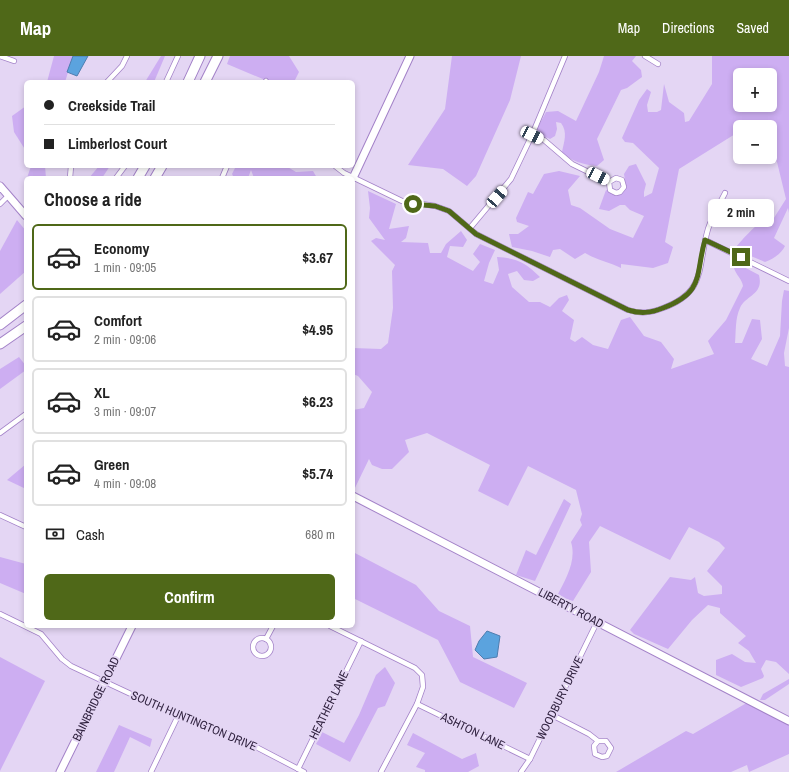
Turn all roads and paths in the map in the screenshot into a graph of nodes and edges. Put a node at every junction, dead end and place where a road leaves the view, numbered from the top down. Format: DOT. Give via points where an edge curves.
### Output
graph roads {
  1 [pos="0,56"];
  2 [pos="127,56"];
  3 [pos="178,56"];
  4 [pos="200,56"];
  5 [pos="218,56"];
  6 [pos="410,56"];
  7 [pos="566,56"];
  8 [pos="645,56"];
  9 [pos="14,60"];
  10 [pos="658,64"];
  11 [pos="109,80"];
  12 [pos="167,80"];
  13 [pos="189,80"];
  14 [pos="206,80"];
  15 [pos="532,135"];
  16 [pos="337,168"];
  17 [pos="350,176"];
  18 [pos="354,176"];
  19 [pos="355,179"];
  20 [pos="609,182"];
  21 [pos="0,186"];
  22 [pos="725,193"];
  23 [pos="8,196"];
  24 [pos="0,204"];
  25 [pos="24,214"];
  26 [pos="470,228"];
  27 [pos="705,240"];
  28 [pos="789,281"];
  29 [pos="24,307"];
  30 [pos="0,325"];
  31 [pos="24,327"];
  32 [pos="0,344"];
  33 [pos="24,415"];
  34 [pos="0,433"];
  35 [pos="355,497"];
  36 [pos="0,515"];
  37 [pos="24,527"];
  38 [pos="0,614"];
  39 [pos="597,622"];
  40 [pos="24,626"];
  41 [pos="29,628"];
  42 [pos="131,628"];
  43 [pos="272,628"];
  44 [pos="334,628"];
  45 [pos="266,639"];
  46 [pos="360,641"];
  47 [pos="105,681"];
  48 [pos="416,704"];
  49 [pos="552,715"];
  50 [pos="178,716"];
  51 [pos="789,721"];
  52 [pos="598,741"];
  53 [pos="530,759"];
  54 [pos="298,769"];
  55 [pos="60,772"];
  56 [pos="151,772"];
  57 [pos="304,772"];
  58 [pos="381,772"];
  59 [pos="521,772"];
  1 -- 9 [label="street"];
  2 -- 11 [label="street" via="122,66"];
  3 -- 12 [label="street"];
  4 -- 13 [label="highway"];
  5 -- 14 [label="highway"];
  6 -- 18 [label="street"];
  7 -- 15 [label="street"];
  8 -- 10 [label="street"];
  15 -- 20 [label="street" via="544,140 572,164"];
  15 -- 26 [label="street" via="511,179"];
  16 -- 17 [label="street"];
  19 -- 26 [label="street" via="409,203 441,207"];
  21 -- 23 [label="street"];
  22 -- 27 [label="street" via="710,223"];
  23 -- 24 [label="street"];
  23 -- 25 [label="street"];
  26 -- 27 [label="street" via="476,234 628,310 642,314 677,303 690,292 699,275"];
  27 -- 28 [label="street"];
  29 -- 30 [label="highway"];
  31 -- 32 [label="highway"];
  33 -- 34 [label="street"];
  35 -- 39 [label="street, LIBERTY ROAD"];
  36 -- 37 [label="street"];
  38 -- 40 [label="street, SOUTH HUNTINGTON DRIVE"];
  39 -- 49 [label="street, WOODBURY DRIVE"];
  39 -- 51 [label="street, LIBERTY ROAD"];
  41 -- 47 [label="street, SOUTH HUNTINGTON DRIVE" via="41,634 71,666"];
  42 -- 47 [label="street, BAINBRIDGE ROAD"];
  43 -- 45 [label="street"];
  44 -- 46 [label="street"];
  46 -- 48 [label="street" via="415,668 422,675 423,687"];
  46 -- 54 [label="street, HEATHER LANE"];
  47 -- 50 [label="street, SOUTH HUNTINGTON DRIVE"];
  47 -- 55 [label="street, BAINBRIDGE ROAD"];
  48 -- 53 [label="street, ASHTON LANE"];
  48 -- 58 [label="street"];
  49 -- 52 [label="street"];
  49 -- 53 [label="street, WOODBURY DRIVE"];
  50 -- 54 [label="street, SOUTH HUNTINGTON DRIVE" via="237,737"];
  50 -- 56 [label="street"];
  53 -- 59 [label="street, WOODBURY DRIVE"];
  54 -- 57 [label="street, SOUTH HUNTINGTON DRIVE"];
}
